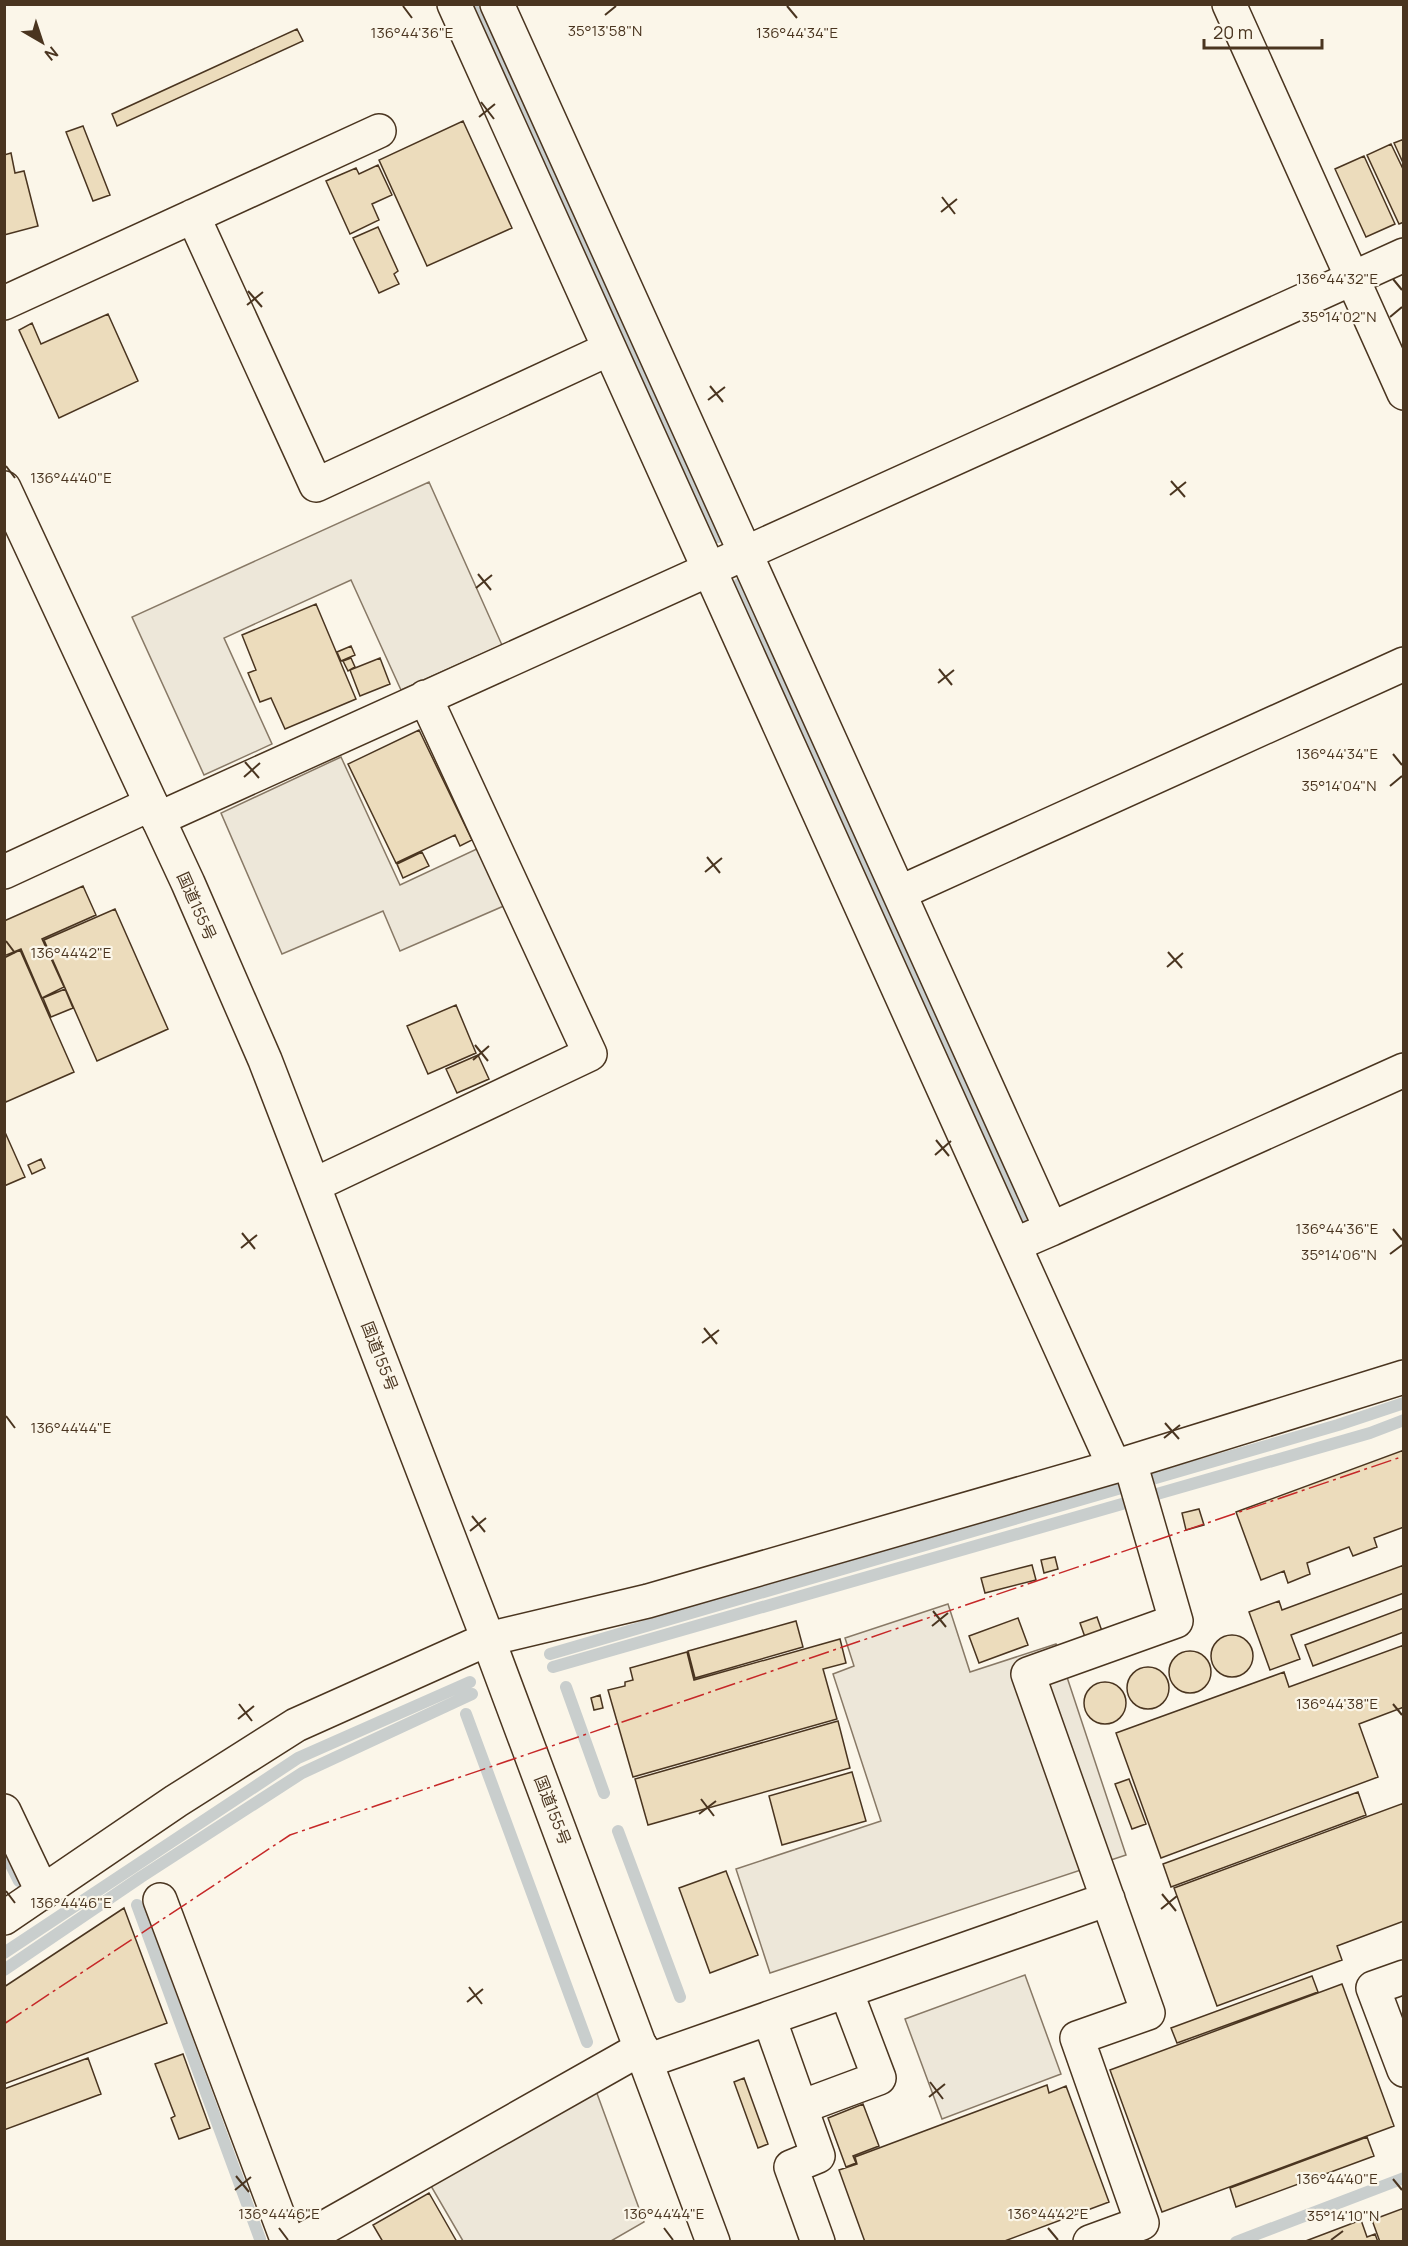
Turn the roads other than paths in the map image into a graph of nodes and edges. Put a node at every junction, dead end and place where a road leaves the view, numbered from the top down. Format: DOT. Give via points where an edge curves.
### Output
graph roads {
  1 [pos="454,4"];
  2 [pos="497,4"];
  3 [pos="1229,4"];
  4 [pos="379,131"];
  5 [pos="193,216"];
  6 [pos="1404,255"];
  7 [pos="1352,278"];
  8 [pos="4,303"];
  9 [pos="609,349"];
  10 [pos="1404,393"];
  11 [pos="4,488"];
  12 [pos="745,553"];
  13 [pos="709,569"];
  14 [pos="1404,664"];
  15 [pos="425,698"];
  16 [pos="155,811"];
  17 [pos="4,872"];
  18 [pos="899,893"];
  19 [pos="1404,1070"];
  20 [pos="314,1185"];
  21 [pos="1051,1229"];
  22 [pos="1014,1245"];
  23 [pos="1404,1377"];
  24 [pos="1126,1466"];
  25 [pos="488,1639"];
  26 [pos="4,1811"];
  27 [pos="43,1893"];
  28 [pos="1108,1899"];
  29 [pos="160,1900"];
  30 [pos="4,1918"];
  31 [pos="1404,1977"];
  32 [pos="846,1991"];
  33 [pos="769,2018"];
  34 [pos="645,2054"];
  35 [pos="1404,2070"];
  36 [pos="801,2107"];
  37 [pos="288,2241"];
  38 [pos="299,2241"];
  39 [pos="713,2241"];
  40 [pos="818,2241"];
  41 [pos="1090,2241"];
  1 -- 9 [label="main road"];
  2 -- 12 [label="main road"];
  3 -- 7 [label="main road"];
  4 -- 5 [label="main road"];
  5 -- 8 [label="main road"];
  5 -- 9 [label="main road" via="316,485"];
  6 -- 7 [label="main road"];
  7 -- 10 [label="main road"];
  7 -- 12 [label="main road"];
  9 -- 13 [label="main road"];
  11 -- 16 [label="main road, 国道155号"];
  12 -- 13 [label="main road"];
  12 -- 18 [label="main road"];
  13 -- 15 [label="main road"];
  13 -- 22 [label="main road"];
  14 -- 18 [label="main road"];
  15 -- 16 [label="main road"];
  15 -- 20 [label="main road" via="590,1054"];
  16 -- 17 [label="main road"];
  16 -- 20 [label="main road, 国道155号" via="266,1060"];
  18 -- 21 [label="main road"];
  19 -- 21 [label="main road"];
  20 -- 25 [label="main road, 国道155号"];
  21 -- 22 [label="main road"];
  22 -- 24 [label="main road"];
  23 -- 24 [label="main road"];
  24 -- 25 [label="main road" via="648,1601"];
  24 -- 28 [label="main road" via="1176,1622 1028,1674"];
  25 -- 27 [label="main road" via="296,1725 176,1801"];
  25 -- 34 [label="main road, 国道155号"];
  26 -- 27 [label="main road"];
  27 -- 30 [label="main road"];
  28 -- 32 [label="main road"];
  28 -- 41 [label="main road" via="1148,2013 1077,2038 1142,2223"];
  29 -- 37 [label="main road"];
  31 -- 35 [label="main road" via="1373,1988"];
  32 -- 33 [label="main road"];
  32 -- 36 [label="main road" via="879,2078"];
  33 -- 34 [label="main road"];
  33 -- 36 [label="main road"];
  34 -- 38 [label="main road"];
  34 -- 39 [label="main road, 国道155号"];
  36 -- 40 [label="main road" via="818,2156 791,2167"];
}
